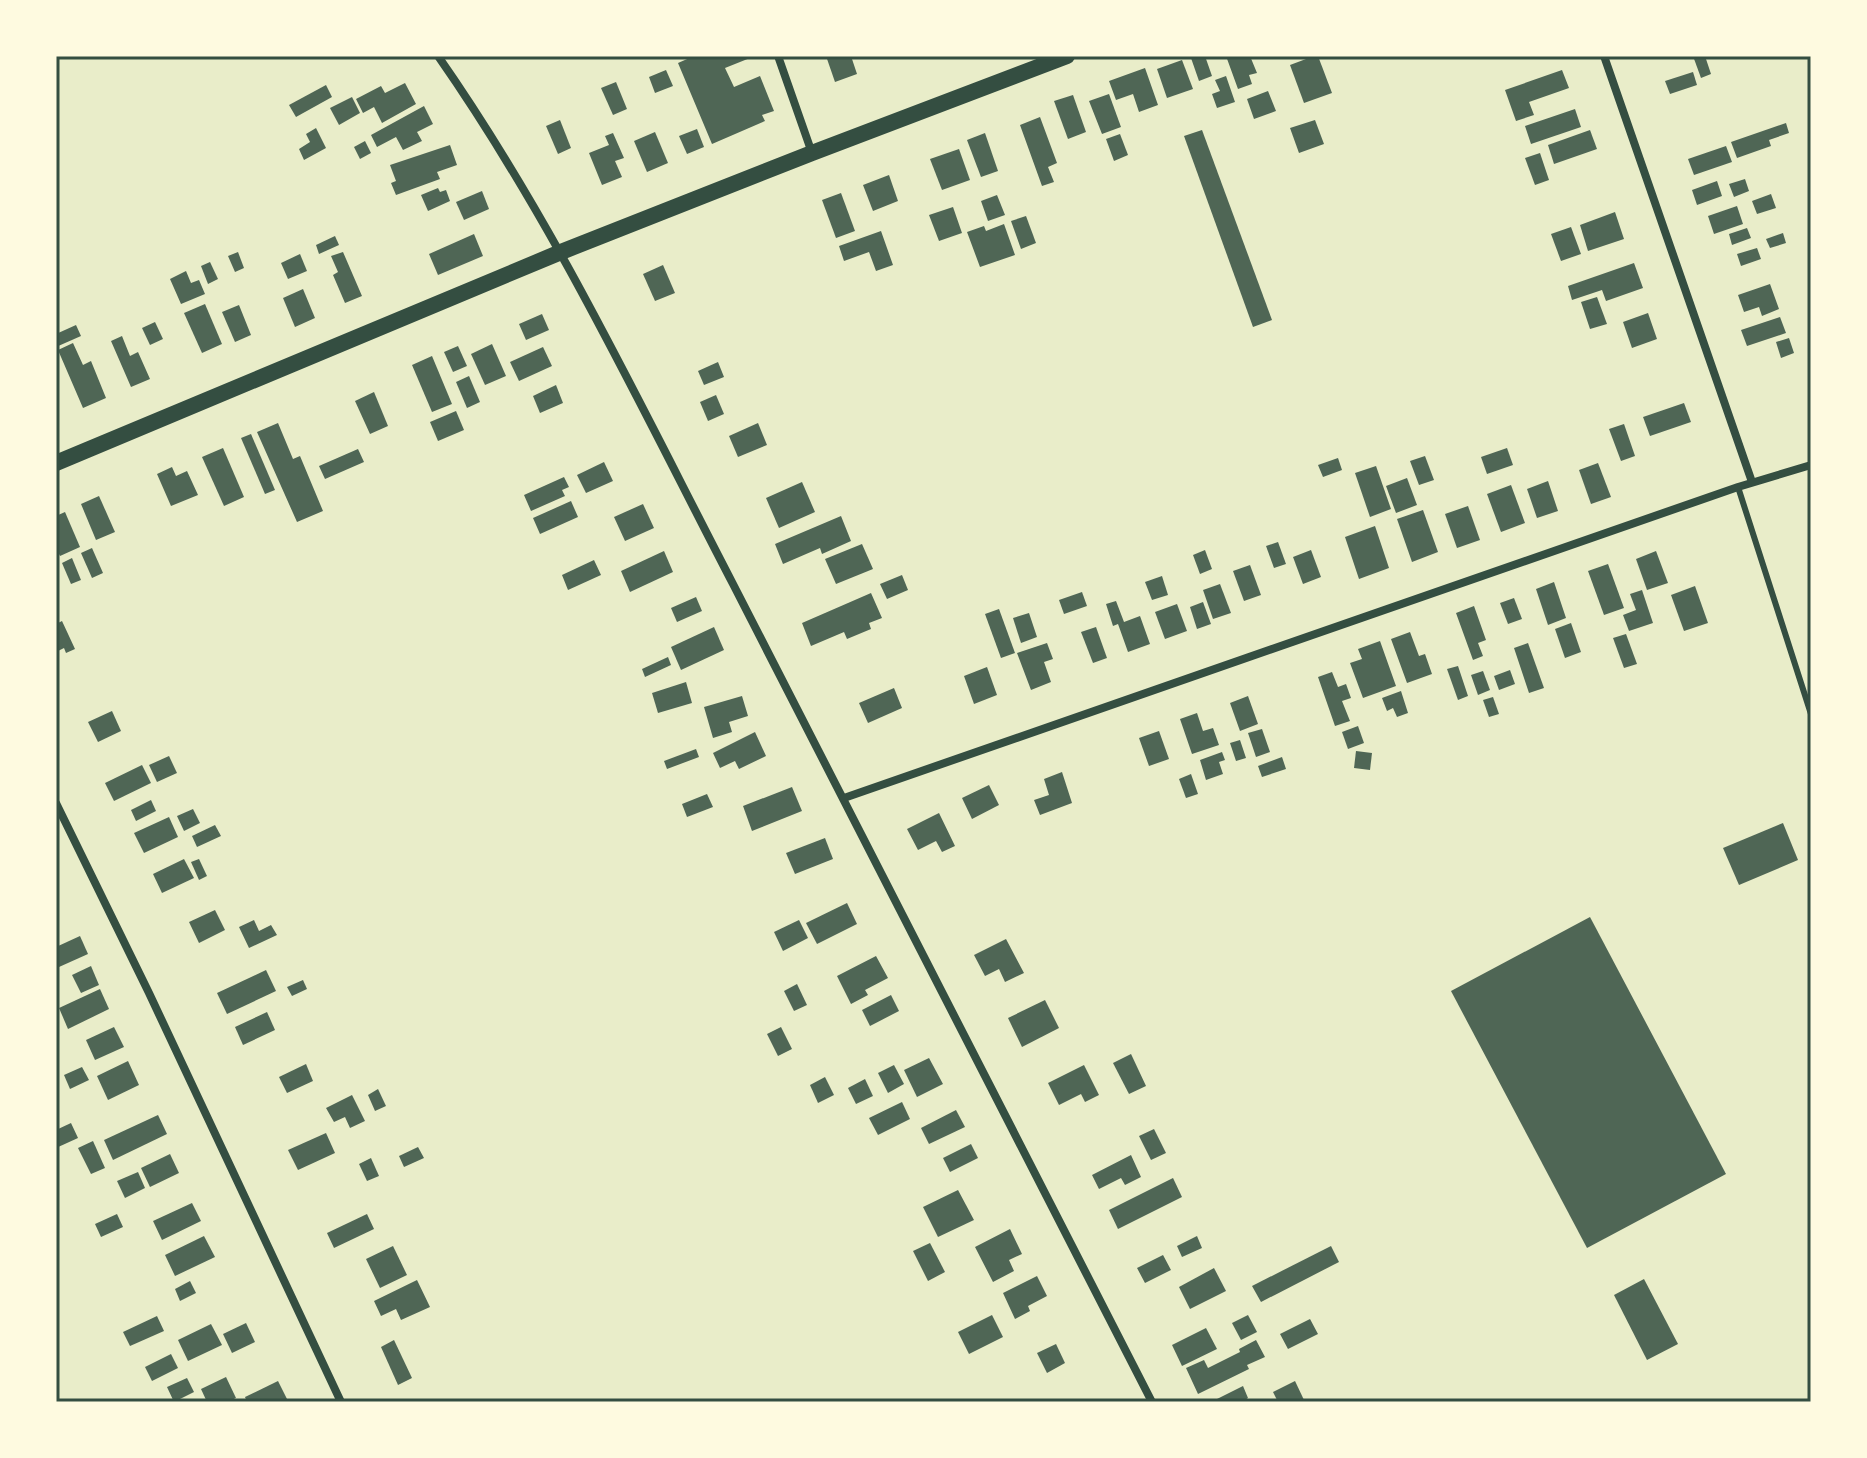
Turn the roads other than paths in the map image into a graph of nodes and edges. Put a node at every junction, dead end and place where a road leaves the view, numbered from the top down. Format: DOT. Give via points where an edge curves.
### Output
graph roads {
  1 [pos="438,56"];
  2 [pos="778,56"];
  3 [pos="1067,56"];
  4 [pos="1604,56"];
  5 [pos="812,153"];
  6 [pos="561,252"];
  7 [pos="56,463"];
  8 [pos="1811,465"];
  9 [pos="1752,482"];
  10 [pos="1738,487"];
  11 [pos="1811,714"];
  12 [pos="844,798"];
  13 [pos="56,803"];
  14 [pos="341,1402"];
  15 [pos="1152,1402"];
  1 -- 6 [label="street"];
  2 -- 5 [label="street"];
  3 -- 5 [label="main road"];
  4 -- 9 [label="street"];
  5 -- 6 [label="main road"];
  6 -- 7 [label="main road"];
  6 -- 12 [label="street"];
  8 -- 9 [label="street"];
  9 -- 10 [label="street"];
  10 -- 11 [label="lane"];
  10 -- 12 [label="street"];
  12 -- 15 [label="street"];
  13 -- 14 [label="street"];
}
